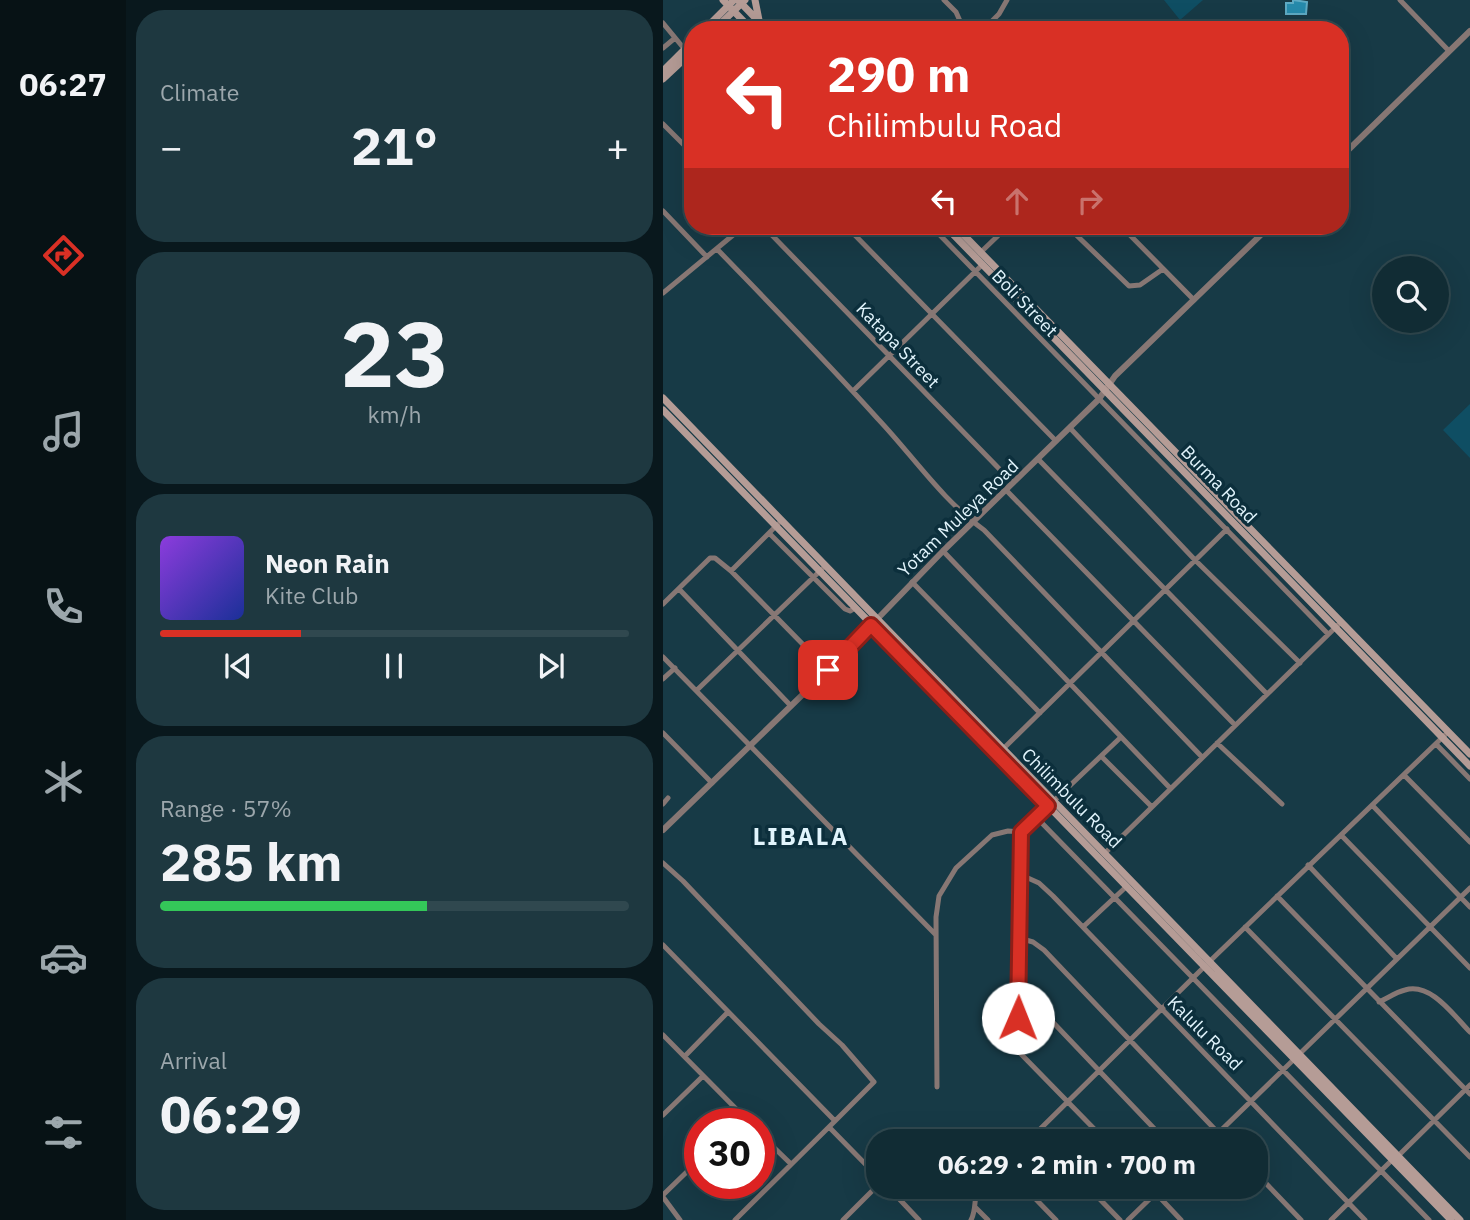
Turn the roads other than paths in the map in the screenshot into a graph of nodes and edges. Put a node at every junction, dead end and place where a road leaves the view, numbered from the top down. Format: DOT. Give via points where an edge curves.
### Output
graph roads {
  1 [pos="755,0"];
  2 [pos="944,0"];
  3 [pos="1007,0"];
  4 [pos="1400,0"];
  5 [pos="733,3"];
  6 [pos="719,20"];
  7 [pos="737,21"];
  8 [pos="745,21"];
  9 [pos="756,21"];
  10 [pos="761,21"];
  11 [pos="960,21"];
  12 [pos="992,21"];
  13 [pos="663,23"];
  14 [pos="1470,31"];
  15 [pos="675,38"];
  16 [pos="663,48"];
  17 [pos="684,50"];
  18 [pos="1449,51"];
  19 [pos="684,55"];
  20 [pos="684,55"];
  21 [pos="663,71"];
  22 [pos="663,79"];
  23 [pos="663,124"];
  24 [pos="684,145"];
  25 [pos="1349,149"];
  26 [pos="663,211"];
  27 [pos="684,233"];
  28 [pos="686,235"];
  29 [pos="733,235"];
  30 [pos="772,235"];
  31 [pos="855,235"];
  32 [pos="940,235"];
  33 [pos="956,235"];
  34 [pos="962,235"];
  35 [pos="998,235"];
  36 [pos="1076,235"];
  37 [pos="1130,235"];
  38 [pos="1261,235"];
  39 [pos="717,249"];
  40 [pos="978,254"];
  41 [pos="707,257"];
  42 [pos="983,264"];
  43 [pos="1163,269"];
  44 [pos="975,271"];
  45 [pos="663,293"];
  46 [pos="1194,300"];
  47 [pos="932,314"];
  48 [pos="889,355"];
  49 [pos="1108,386"];
  50 [pos="853,391"];
  51 [pos="663,398"];
  52 [pos="1099,399"];
  53 [pos="663,410"];
  54 [pos="1070,428"];
  55 [pos="1056,441"];
  56 [pos="1038,459"];
  57 [pos="1013,483"];
  58 [pos="1006,490"];
  59 [pos="1237,520"];
  60 [pos="973,523"];
  61 [pos="779,524"];
  62 [pos="1227,530"];
  63 [pos="769,533"];
  64 [pos="943,551"];
  65 [pos="1195,560"];
  66 [pos="822,569"];
  67 [pos="731,571"];
  68 [pos="813,577"];
  69 [pos="912,582"];
  70 [pos="679,589"];
  71 [pos="1164,591"];
  72 [pos="663,604"];
  73 [pos="855,608"];
  74 [pos="774,615"];
  75 [pos="1133,621"];
  76 [pos="873,622"];
  77 [pos="1338,624"];
  78 [pos="1328,634"];
  79 [pos="738,651"];
  80 [pos="1101,652"];
  81 [pos="663,657"];
  82 [pos="1300,663"];
  83 [pos="675,668"];
  84 [pos="828,670"];
  85 [pos="663,679"];
  86 [pos="1070,683"];
  87 [pos="697,690"];
  88 [pos="1267,694"];
  89 [pos="791,706"];
  90 [pos="1040,713"];
  91 [pos="1235,726"];
  92 [pos="663,733"];
  93 [pos="1445,735"];
  94 [pos="1120,738"];
  95 [pos="1217,743"];
  96 [pos="1436,744"];
  97 [pos="751,746"];
  98 [pos="1003,750"];
  99 [pos="1470,754"];
  100 [pos="1102,757"];
  101 [pos="1202,757"];
  102 [pos="1470,766"];
  103 [pos="1404,775"];
  104 [pos="1470,779"];
  105 [pos="713,783"];
  106 [pos="1170,788"];
  107 [pos="668,798"];
  108 [pos="663,804"];
  109 [pos="1051,804"];
  110 [pos="1282,804"];
  111 [pos="1372,805"];
  112 [pos="1152,807"];
  113 [pos="1037,818"];
  114 [pos="663,830"];
  115 [pos="1021,832"];
  116 [pos="1341,835"];
  117 [pos="1470,842"];
  118 [pos="1104,854"];
  119 [pos="663,863"];
  120 [pos="1308,865"];
  121 [pos="1019,874"];
  122 [pos="1127,886"];
  123 [pos="1470,888"];
  124 [pos="1115,896"];
  125 [pos="1277,896"];
  126 [pos="1460,897"];
  127 [pos="1470,906"];
  128 [pos="1084,927"];
  129 [pos="1245,927"];
  130 [pos="1430,927"];
  131 [pos="936,934"];
  132 [pos="1019,938"];
  133 [pos="663,945"];
  134 [pos="1397,959"];
  135 [pos="1207,964"];
  136 [pos="1470,968"];
  137 [pos="1194,978"];
  138 [pos="1367,989"];
  139 [pos="1019,994"];
  140 [pos="1379,1002"];
  141 [pos="1162,1010"];
  142 [pos="728,1012"];
  143 [pos="1335,1020"];
  144 [pos="1470,1032"];
  145 [pos="663,1035"];
  146 [pos="1131,1040"];
  147 [pos="685,1056"];
  148 [pos="1297,1057"];
  149 [pos="1283,1070"];
  150 [pos="1099,1073"];
  151 [pos="703,1076"];
  152 [pos="937,1087"];
  153 [pos="1468,1089"];
  154 [pos="1252,1100"];
  155 [pos="1068,1102"];
  156 [pos="736,1108"];
  157 [pos="663,1115"];
  158 [pos="835,1121"];
  159 [pos="1434,1121"];
  160 [pos="829,1127"];
  161 [pos="1041,1129"];
  162 [pos="1094,1129"];
  163 [pos="1154,1129"];
  164 [pos="1215,1129"];
  165 [pos="1223,1129"];
  166 [pos="775,1148"];
  167 [pos="1470,1157"];
  168 [pos="1395,1158"];
  169 [pos="791,1164"];
  170 [pos="866,1165"];
  171 [pos="1381,1171"];
  172 [pos="684,1175"];
  173 [pos="1268,1186"];
  174 [pos="663,1196"];
  175 [pos="866,1197"];
  176 [pos="899,1199"];
  177 [pos="977,1199"];
  178 [pos="1036,1199"];
  179 [pos="1100,1199"];
  180 [pos="1151,1199"];
  181 [pos="1161,1199"];
  182 [pos="1348,1203"];
  183 [pos="976,1208"];
  184 [pos="912,1213"];
  185 [pos="737,1219"];
  186 [pos="680,1220"];
  187 [pos="843,1220"];
  188 [pos="905,1220"];
  189 [pos="919,1220"];
  190 [pos="970,1220"];
  191 [pos="988,1220"];
  192 [pos="1056,1220"];
  193 [pos="1120,1220"];
  194 [pos="1128,1220"];
  195 [pos="1182,1220"];
  196 [pos="1301,1220"];
  197 [pos="1331,1220"];
  198 [pos="1365,1220"];
  199 [pos="1429,1220"];
  200 [pos="1451,1220"];
  201 [pos="1460,1220"];
  1 -- 10 [label="main road"];
  2 -- 11 [label="street"];
  3 -- 12 [label="street"];
  4 -- 18 [label="street"];
  5 -- 6 [label="main road"];
  5 -- 8 [label="main road"];
  5 -- 9 [label="main road"];
  6 -- 7 [label="main road"];
  13 -- 15 [label="street"];
  14 -- 18 [label="street"];
  15 -- 16 [label="street"];
  15 -- 17 [label="street"];
  18 -- 25 [label="street"];
  19 -- 21 [label="main road"];
  20 -- 22 [label="main road"];
  23 -- 24 [label="street"];
  26 -- 27 [label="street"];
  28 -- 41 [label="street"];
  29 -- 39 [label="street"];
  30 -- 48 [label="street, Katapa Street"];
  31 -- 47 [label="street"];
  32 -- 44 [label="street, Boli Street"];
  33 -- 40 [label="main road, Burma Road"];
  34 -- 40 [label="main road, Burma Road"];
  35 -- 40 [label="street"];
  36 -- 43 [label="street" via="1129,286 1140,285"];
  37 -- 43 [label="street"];
  38 -- 46 [label="street, Yotam Muleya Road"];
  39 -- 41 [label="street"];
  39 -- 50 [label="street"];
  40 -- 42 [label="main road, Burma Road"];
  40 -- 49 [label="main road, Burma Road"];
  41 -- 45 [label="street"];
  42 -- 44 [label="street"];
  42 -- 49 [label="main road, Burma Road"];
  43 -- 46 [label="street"];
  44 -- 47 [label="street"];
  44 -- 52 [label="street, Boli Street"];
  46 -- 49 [label="street, Yotam Muleya Road"];
  47 -- 48 [label="street"];
  47 -- 55 [label="street"];
  48 -- 50 [label="street"];
  48 -- 57 [label="street, Katapa Street"];
  49 -- 52 [label="street, Yotam Muleya Road"];
  49 -- 59 [label="main road, Burma Road"];
  50 -- 60 [label="street"];
  51 -- 61 [label="main road, Chilimbulu Road"];
  52 -- 54 [label="street, Yotam Muleya Road"];
  52 -- 62 [label="street, Boli Street"];
  53 -- 61 [label="main road, Chilimbulu Road"];
  54 -- 55 [label="street, Yotam Muleya Road"];
  54 -- 65 [label="street"];
  55 -- 56 [label="street, Yotam Muleya Road"];
  56 -- 57 [label="street, Yotam Muleya Road"];
  56 -- 71 [label="street"];
  57 -- 58 [label="street, Yotam Muleya Road"];
  58 -- 60 [label="street, Yotam Muleya Road"];
  58 -- 75 [label="street"];
  59 -- 62 [label="street"];
  59 -- 77 [label="main road, Burma Road"];
  60 -- 64 [label="street, Yotam Muleya Road"];
  60 -- 80 [label="street"];
  61 -- 63 [label="street"];
  61 -- 66 [label="main road, Chilimbulu Road"];
  62 -- 65 [label="street"];
  62 -- 78 [label="street, Boli Street"];
  63 -- 67 [label="street"];
  63 -- 68 [label="street"];
  64 -- 69 [label="street, Yotam Muleya Road"];
  64 -- 86 [label="street"];
  65 -- 71 [label="street"];
  65 -- 82 [label="street"];
  66 -- 68 [label="street"];
  66 -- 73 [label="main road, Chilimbulu Road"];
  66 -- 76 [label="main road, Chilimbulu Road"];
  67 -- 70 [label="street" via="712,557"];
  67 -- 74 [label="street"];
  68 -- 73 [label="street" via="845,609"];
  68 -- 74 [label="street"];
  69 -- 76 [label="street, Yotam Muleya Road"];
  69 -- 90 [label="street"];
  70 -- 72 [label="street"];
  70 -- 79 [label="street"];
  71 -- 75 [label="street"];
  71 -- 88 [label="street"];
  73 -- 76 [label="main road, Chilimbulu Road"];
  74 -- 79 [label="street"];
  74 -- 84 [label="street"];
  75 -- 80 [label="street"];
  75 -- 91 [label="street"];
  76 -- 84 [label="street, Yotam Muleya Road"];
  76 -- 98 [label="main road, Chilimbulu Road"];
  76 -- 109 [label="main road, Chilimbulu Road"];
  77 -- 78 [label="street"];
  77 -- 93 [label="main road, Burma Road"];
  78 -- 82 [label="street"];
  79 -- 87 [label="street"];
  79 -- 89 [label="street"];
  80 -- 86 [label="street"];
  80 -- 101 [label="street"];
  81 -- 83 [label="street"];
  82 -- 88 [label="street"];
  83 -- 85 [label="street"];
  83 -- 87 [label="street"];
  84 -- 89 [label="street, Yotam Muleya Road"];
  86 -- 90 [label="street"];
  86 -- 94 [label="street"];
  87 -- 97 [label="street"];
  88 -- 91 [label="street"];
  89 -- 97 [label="street, Yotam Muleya Road"];
  90 -- 98 [label="street"];
  91 -- 95 [label="street"];
  92 -- 105 [label="street"];
  93 -- 96 [label="street"];
  93 -- 99 [label="main road, Burma Road"];
  93 -- 102 [label="main road, Burma Road"];
  94 -- 100 [label="street"];
  94 -- 106 [label="street"];
  95 -- 101 [label="street"];
  95 -- 110 [label="street"];
  96 -- 103 [label="street"];
  96 -- 104 [label="street"];
  97 -- 105 [label="street, Yotam Muleya Road"];
  97 -- 131 [label="street"];
  98 -- 109 [label="main road, Chilimbulu Road"];
  100 -- 109 [label="street"];
  100 -- 112 [label="street"];
  101 -- 106 [label="street"];
  103 -- 111 [label="street"];
  103 -- 117 [label="street"];
  105 -- 114 [label="street, Yotam Muleya Road"];
  106 -- 112 [label="street"];
  107 -- 108 [label="street"];
  109 -- 113 [label="street"];
  109 -- 118 [label="main road, Chilimbulu Road"];
  109 -- 122 [label="main road, Chilimbulu Road"];
  111 -- 116 [label="street"];
  111 -- 126 [label="street"];
  112 -- 118 [label="street"];
  113 -- 115 [label="street"];
  113 -- 124 [label="street"];
  115 -- 121 [label="street"];
  115 -- 131 [label="street" via="992,835 956,868 939,896"];
  116 -- 120 [label="street"];
  116 -- 130 [label="street"];
  118 -- 135 [label="main road, Chilimbulu Road"];
  119 -- 158 [label="street" via="874,1082"];
  120 -- 125 [label="street"];
  120 -- 134 [label="street"];
  121 -- 128 [label="street, Kalulu Road" via="1039,883"];
  121 -- 132 [label="street"];
  122 -- 124 [label="street"];
  122 -- 135 [label="main road, Chilimbulu Road"];
  123 -- 126 [label="street"];
  124 -- 128 [label="street"];
  124 -- 137 [label="street"];
  125 -- 129 [label="street"];
  125 -- 138 [label="street"];
  126 -- 127 [label="street"];
  126 -- 130 [label="street"];
  128 -- 141 [label="street, Kalulu Road"];
  129 -- 135 [label="street"];
  129 -- 143 [label="street"];
  130 -- 134 [label="street"];
  130 -- 136 [label="street"];
  131 -- 152 [label="street"];
  132 -- 139 [label="street"];
  132 -- 146 [label="street" via="1044,950"];
  133 -- 142 [label="street"];
  134 -- 138 [label="street"];
  135 -- 137 [label="street"];
  135 -- 148 [label="main road, Chilimbulu Road"];
  137 -- 141 [label="street"];
  137 -- 149 [label="street"];
  138 -- 140 [label="street"];
  138 -- 143 [label="street"];
  139 -- 150 [label="street" via="1047,1016"];
  139 -- 155 [label="street" via="1020,1053"];
  140 -- 144 [label="street" via="1406,989 1421,990"];
  140 -- 153 [label="street"];
  141 -- 146 [label="street"];
  141 -- 154 [label="street, Kalulu Road"];
  142 -- 147 [label="street"];
  142 -- 158 [label="street"];
  143 -- 148 [label="street"];
  143 -- 159 [label="street"];
  145 -- 147 [label="street"];
  146 -- 150 [label="street"];
  146 -- 164 [label="street"];
  147 -- 151 [label="street"];
  148 -- 149 [label="street"];
  148 -- 168 [label="main road, Chilimbulu Road"];
  149 -- 154 [label="street"];
  149 -- 171 [label="street"];
  150 -- 155 [label="street"];
  150 -- 163 [label="street"];
  151 -- 156 [label="street"];
  151 -- 157 [label="street"];
  153 -- 159 [label="street"];
  154 -- 165 [label="street"];
  154 -- 182 [label="street, Kalulu Road"];
  155 -- 161 [label="street"];
  155 -- 162 [label="street"];
  158 -- 160 [label="street"];
  159 -- 167 [label="street"];
  159 -- 168 [label="street"];
  160 -- 169 [label="street"];
  160 -- 170 [label="street"];
  166 -- 169 [label="street"];
  168 -- 171 [label="street"];
  168 -- 200 [label="main road, Chilimbulu Road"];
  168 -- 201 [label="main road, Chilimbulu Road"];
  169 -- 185 [label="street"];
  171 -- 182 [label="street"];
  171 -- 199 [label="street"];
  172 -- 174 [label="street"];
  173 -- 196 [label="street"];
  174 -- 186 [label="street"];
  175 -- 187 [label="street"];
  176 -- 184 [label="street"];
  177 -- 183 [label="street"];
  178 -- 192 [label="street"];
  179 -- 193 [label="street"];
  180 -- 194 [label="street"];
  181 -- 195 [label="street"];
  182 -- 197 [label="street"];
  182 -- 198 [label="street, Kalulu Road"];
  183 -- 190 [label="street"];
  183 -- 191 [label="street"];
  184 -- 188 [label="street"];
  184 -- 189 [label="street"];
}
